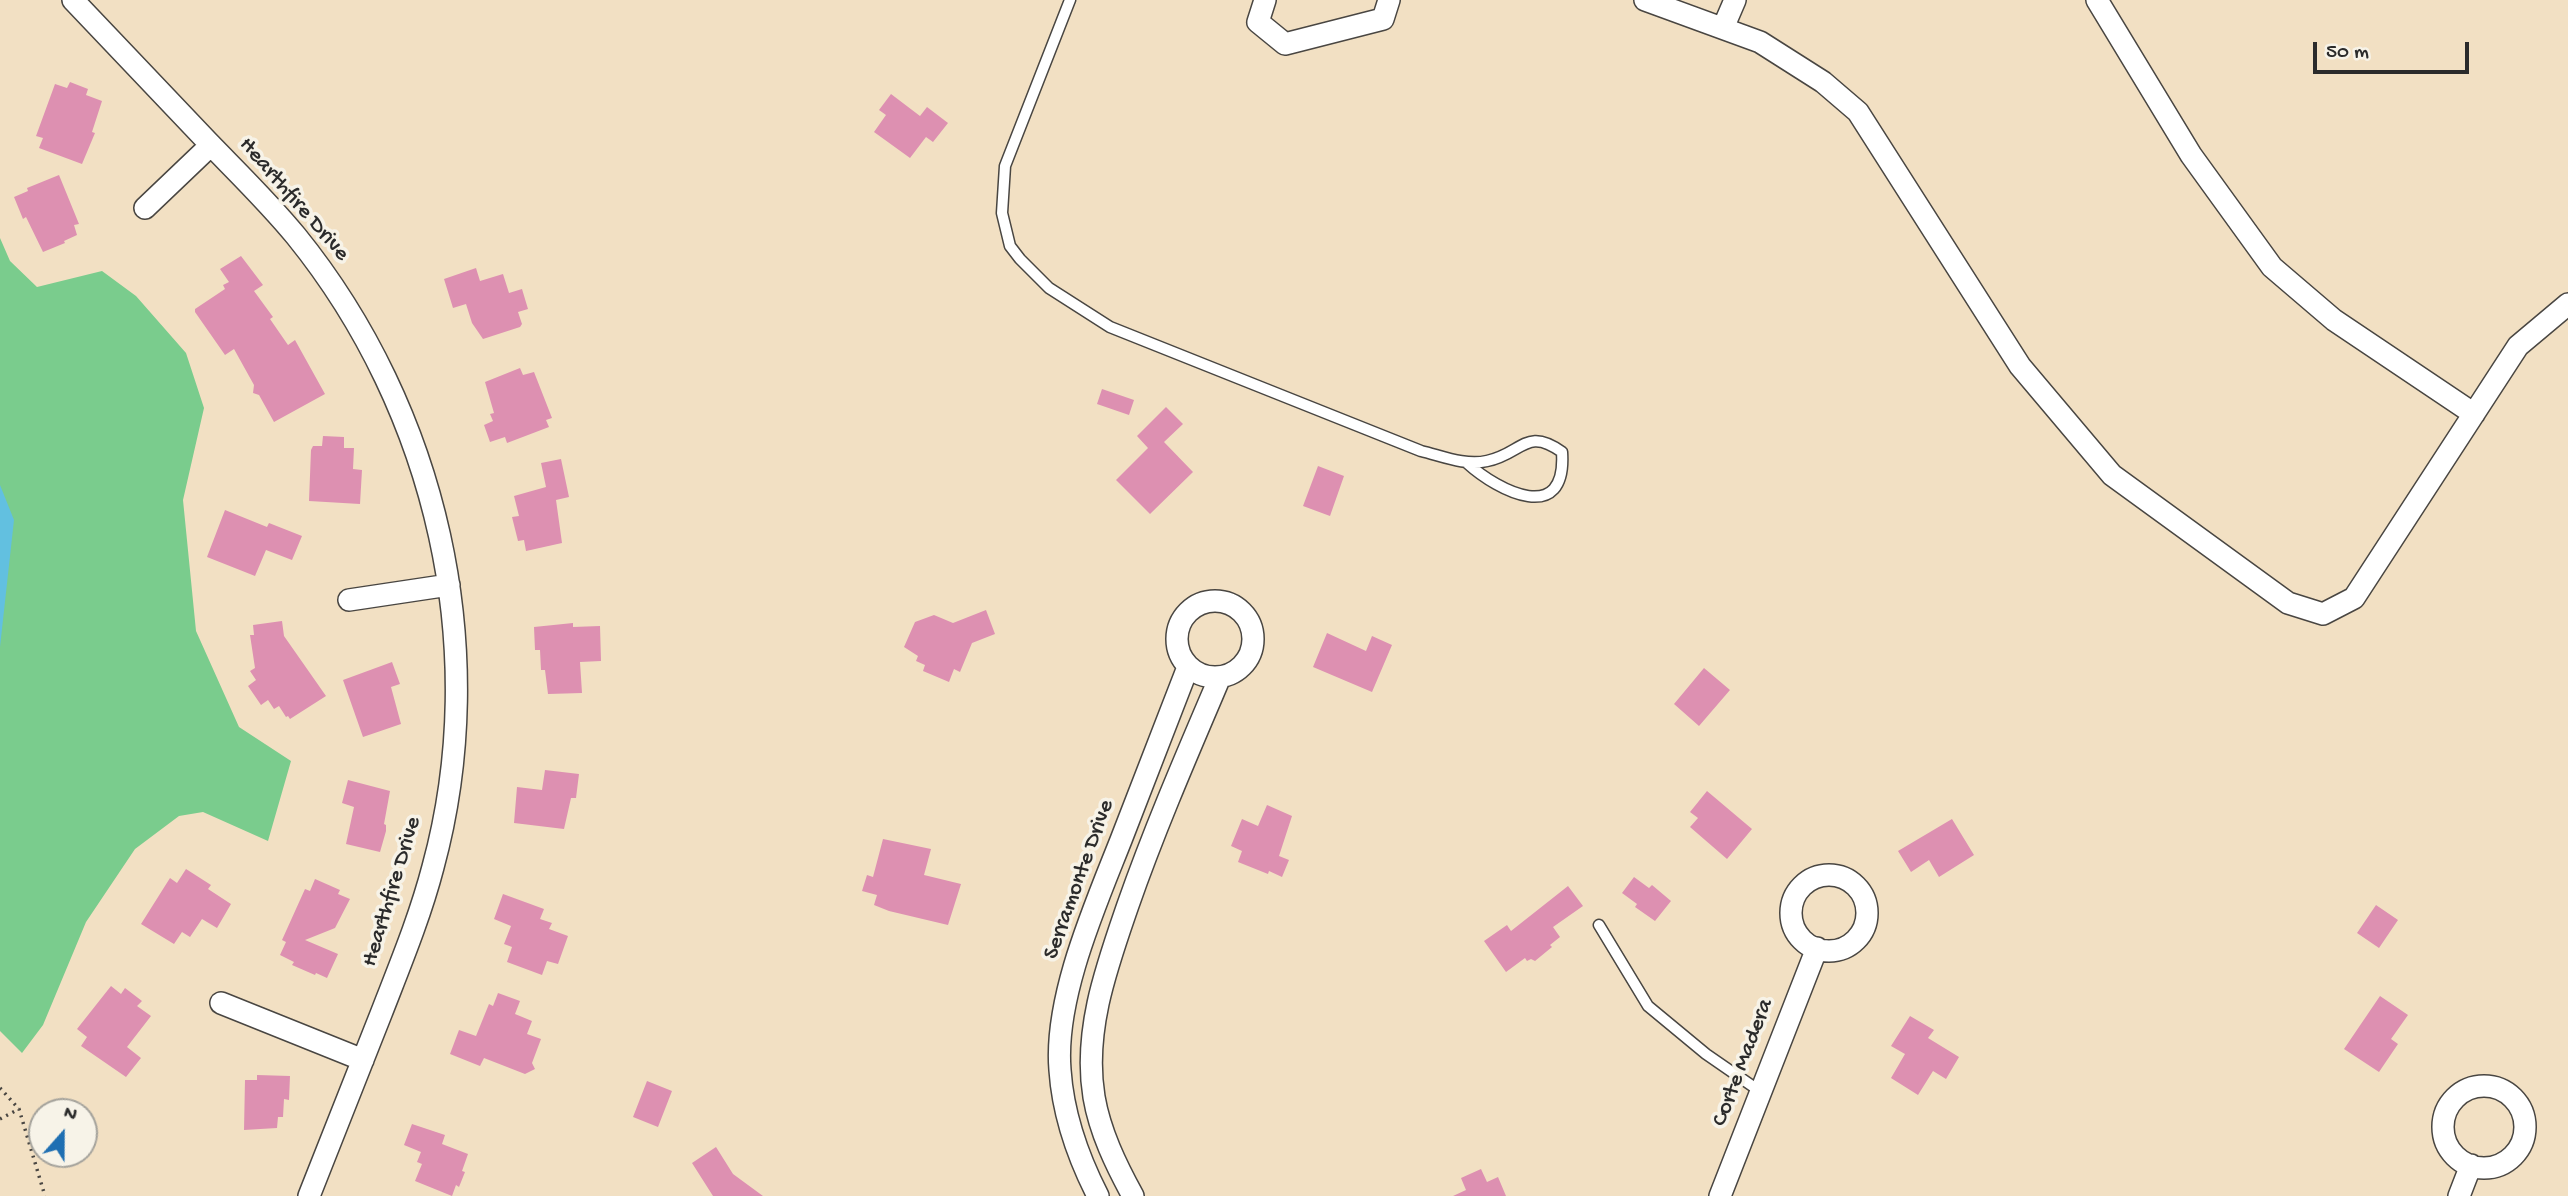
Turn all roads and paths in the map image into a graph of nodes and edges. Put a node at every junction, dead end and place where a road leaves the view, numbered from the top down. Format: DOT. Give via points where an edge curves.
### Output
graph roads {
  1 [pos="73,0"];
  2 [pos="1070,0"];
  3 [pos="1265,0"];
  4 [pos="1389,0"];
  5 [pos="1644,0"];
  6 [pos="1735,0"];
  7 [pos="2097,0"];
  8 [pos="1723,28"];
  9 [pos="211,145"];
  10 [pos="145,208"];
  11 [pos="2568,304"];
  12 [pos="2474,414"];
  13 [pos="1467,463"];
  14 [pos="449,585"];
  15 [pos="349,600"];
  16 [pos="1188,667"];
  17 [pos="1220,677"];
  18 [pos="1112,862"];
  19 [pos="1140,873"];
  20 [pos="1599,925"];
  21 [pos="1817,948"];
  22 [pos="221,1003"];
  23 [pos="363,1059"];
  24 [pos="0,1088"];
  25 [pos="1761,1093"];
  26 [pos="19,1109"];
  27 [pos="0,1119"];
  28 [pos="1103,1129"];
  29 [pos="1074,1136"];
  30 [pos="2471,1165"];
  31 [pos="45,1196"];
  32 [pos="309,1196"];
  33 [pos="1098,1196"];
  34 [pos="1133,1196"];
  35 [pos="1720,1196"];
  36 [pos="2459,1196"];
  1 -- 9 [label="street, Hearthfire Drive"];
  2 -- 13 [label="lane" via="1005,166 1002,213 1010,246 1020,260 1049,288 1110,327 1421,451"];
  3 -- 4 [label="street" via="1258,22 1285,44 1383,19"];
  5 -- 8 [label="street"];
  6 -- 8 [label="street"];
  7 -- 12 [label="street" via="2191,155 2272,267 2334,320"];
  8 -- 12 [label="street" via="1760,42 1823,82 1858,112 2020,366 2112,475 2287,603 2323,614 2354,598"];
  9 -- 10 [label="street"];
  9 -- 14 [label="street, Hearthfire Drive" via="296,236 365,339 421,464"];
  11 -- 12 [label="street" via="2518,346"];
  13 -- 13 [label="lane" via="1487,461 1531,441 1546,440 1562,452 1563,471 1555,489 1534,499 1496,484"];
  14 -- 15 [label="street"];
  14 -- 23 [label="street, Hearthfire Drive" via="456,708 442,831 415,927"];
  16 -- 17 [label="street"];
  16 -- 17 [label="street" via="1177,644 1183,619 1203,603 1228,603 1248,618 1254,643 1243,666"];
  16 -- 18 [label="street, Serramonte Drive"];
  17 -- 19 [label="street"];
  18 -- 19 [label="street"];
  18 -- 29 [label="street, Serramonte Drive" via="1081,944 1062,1027 1060,1069"];
  19 -- 28 [label="street" via="1098,998 1091,1042 1094,1097"];
  20 -- 25 [label="lane" via="1648,1006"];
  21 -- 25 [label="street, Corte Madera"];
  22 -- 23 [label="street"];
  23 -- 32 [label="street, Hearthfire Drive"];
  24 -- 26 [label="path"];
  25 -- 35 [label="street, Corte Madera"];
  26 -- 27 [label="path"];
  26 -- 31 [label="path"];
  28 -- 29 [label="street"];
  28 -- 34 [label="street" via="1111,1156"];
  29 -- 33 [label="street, Serramonte Drive"];
  30 -- 36 [label="street"];
}
